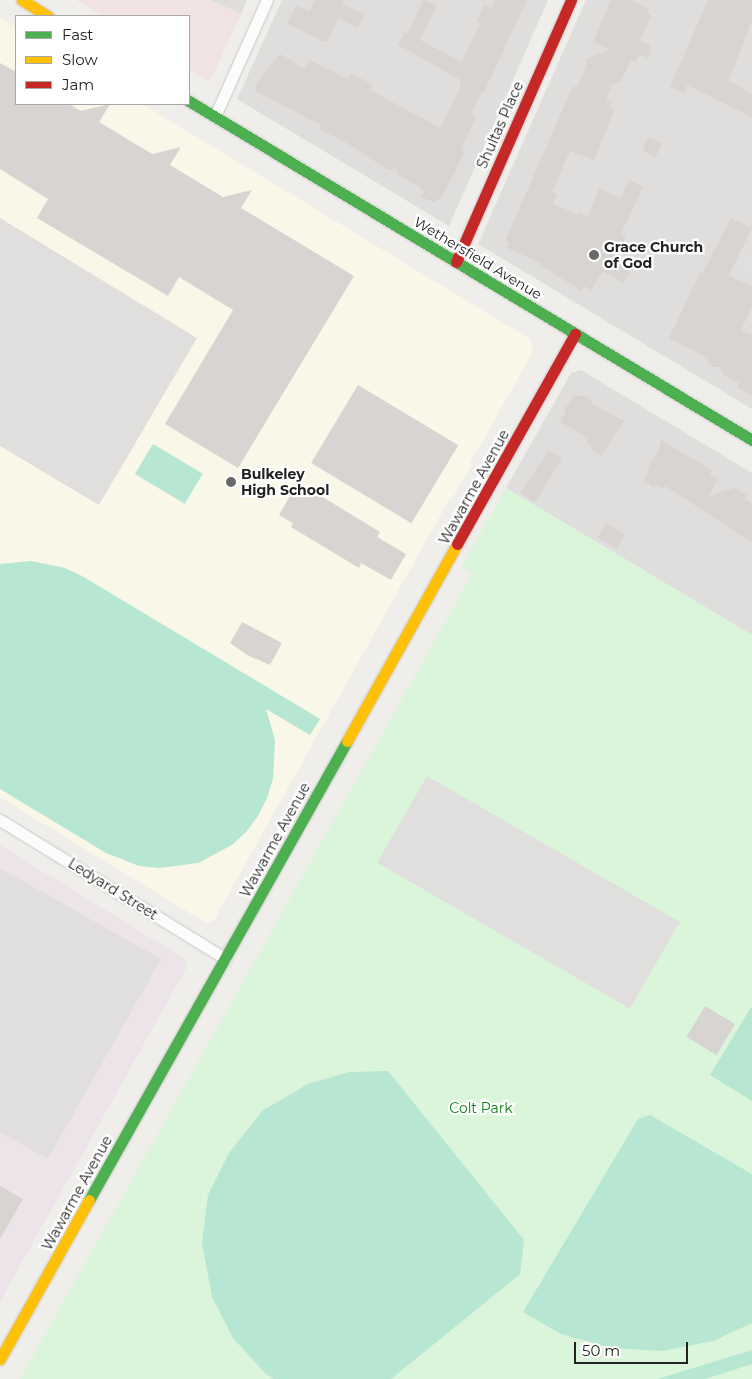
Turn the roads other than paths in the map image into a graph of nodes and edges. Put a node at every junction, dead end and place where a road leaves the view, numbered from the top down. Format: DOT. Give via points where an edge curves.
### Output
graph roads {
  1 [pos="22,0"];
  2 [pos="267,0"];
  3 [pos="571,0"];
  4 [pos="46,15"];
  5 [pos="190,102"];
  6 [pos="215,116"];
  7 [pos="456,262"];
  8 [pos="575,334"];
  9 [pos="752,440"];
  10 [pos="0,820"];
  11 [pos="226,959"];
  12 [pos="0,1359"];
  1 -- 4 [label="street"];
  2 -- 6 [label="street"];
  3 -- 7 [label="street, Shultas Place"];
  5 -- 6 [label="street, Wethersfield Avenue"];
  6 -- 7 [label="street, Wethersfield Avenue"];
  7 -- 8 [label="street, Wethersfield Avenue"];
  8 -- 9 [label="street, Wethersfield Avenue"];
  8 -- 11 [label="street, Wawarme Avenue"];
  10 -- 11 [label="street, Ledyard Street"];
  11 -- 12 [label="street, Wawarme Avenue"];
}
